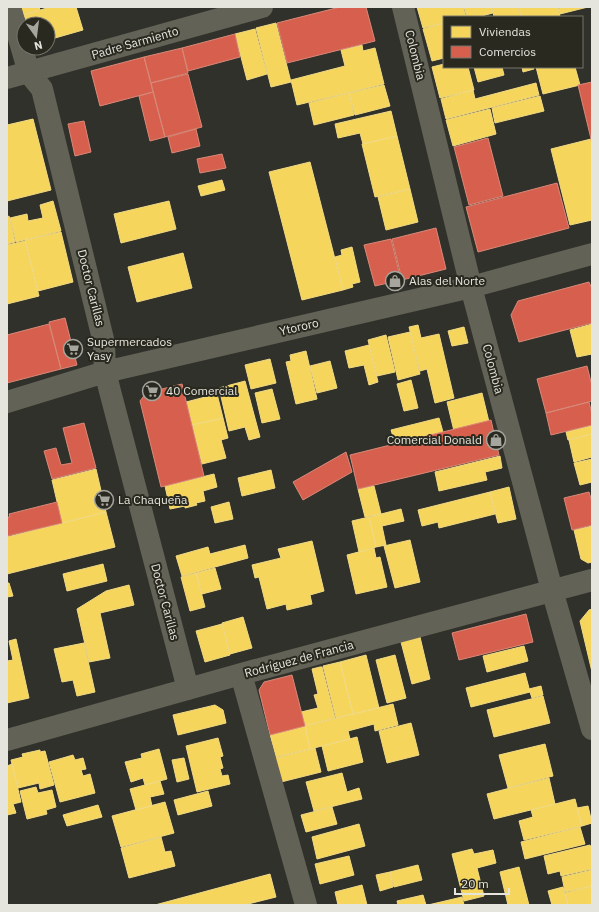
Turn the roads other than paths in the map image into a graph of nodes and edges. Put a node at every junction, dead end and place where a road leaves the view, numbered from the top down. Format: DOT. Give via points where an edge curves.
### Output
graph roads {
  1 [pos="10,7"];
  2 [pos="262,7"];
  3 [pos="403,7"];
  4 [pos="29,73"];
  5 [pos="7,78"];
  6 [pos="592,254"];
  7 [pos="471,287"];
  8 [pos="106,372"];
  9 [pos="7,402"];
  10 [pos="592,580"];
  11 [pos="552,590"];
  12 [pos="241,674"];
  13 [pos="188,689"];
  14 [pos="592,729"];
  15 [pos="7,740"];
  16 [pos="306,905"];
  1 -- 4 [label="street, Doctor Carillas"];
  2 -- 4 [label="street, Padre Sarmiento"];
  3 -- 7 [label="street, Colombia"];
  4 -- 5 [label="street, Padre Sarmiento"];
  4 -- 8 [label="street, Doctor Carillas" via="42,90 104,343"];
  6 -- 7 [label="street, Ytororo"];
  7 -- 8 [label="street, Ytororo"];
  7 -- 11 [label="street, Colombia"];
  8 -- 9 [label="street, Ytororo"];
  8 -- 13 [label="street, Doctor Carillas"];
  10 -- 11 [label="street, Rodríguez de Francia"];
  11 -- 12 [label="street, Rodríguez de Francia"];
  11 -- 14 [label="street, Colombia"];
  12 -- 13 [label="street, Rodríguez de Francia"];
  12 -- 16 [label="street"];
  13 -- 15 [label="street, Rodríguez de Francia"];
}
